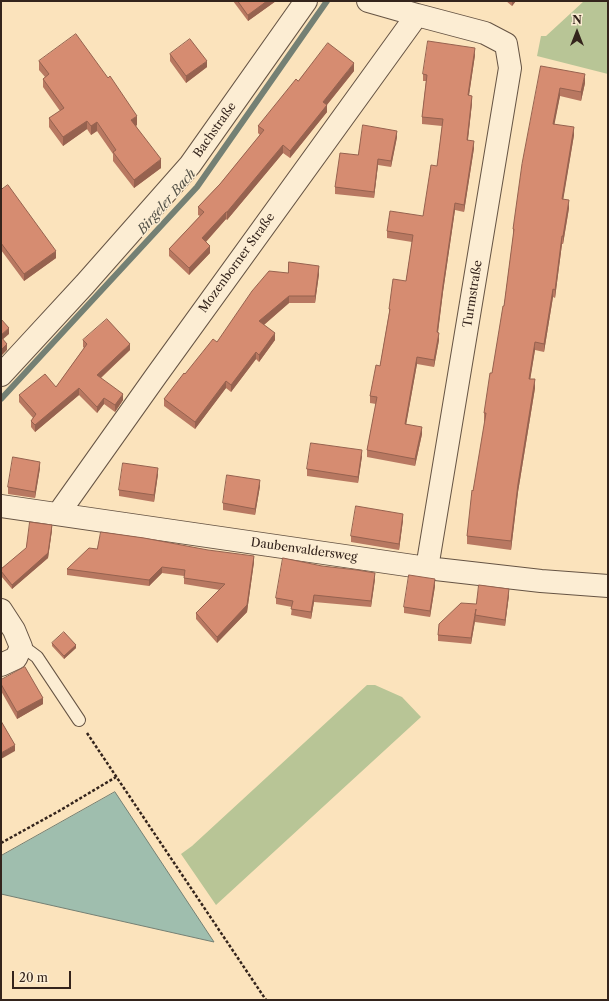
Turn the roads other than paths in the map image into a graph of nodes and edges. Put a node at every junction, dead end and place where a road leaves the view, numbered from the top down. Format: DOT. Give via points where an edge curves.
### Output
graph roads {
  1 [pos="306,1"];
  2 [pos="368,1"];
  3 [pos="417,15"];
  4 [pos="1,375"];
  5 [pos="1,506"];
  6 [pos="58,514"];
  7 [pos="427,568"];
  8 [pos="608,586"];
  9 [pos="1,610"];
  10 [pos="21,647"];
  11 [pos="1,665"];
  12 [pos="79,720"];
  1 -- 4 [label="street, Bachstraße" via="190,165"];
  2 -- 3 [label="street"];
  3 -- 6 [label="street, Mozenborner Straße"];
  3 -- 7 [label="street, Turmstraße" via="485,33 506,44 510,68"];
  5 -- 6 [label="street, Daubenvaldersweg"];
  6 -- 7 [label="street, Daubenvaldersweg"];
  7 -- 8 [label="street, Daubenvaldersweg"];
  9 -- 10 [label="street"];
  10 -- 11 [label="street" via="16,658"];
  10 -- 12 [label="lane" via="37,657"];
}
